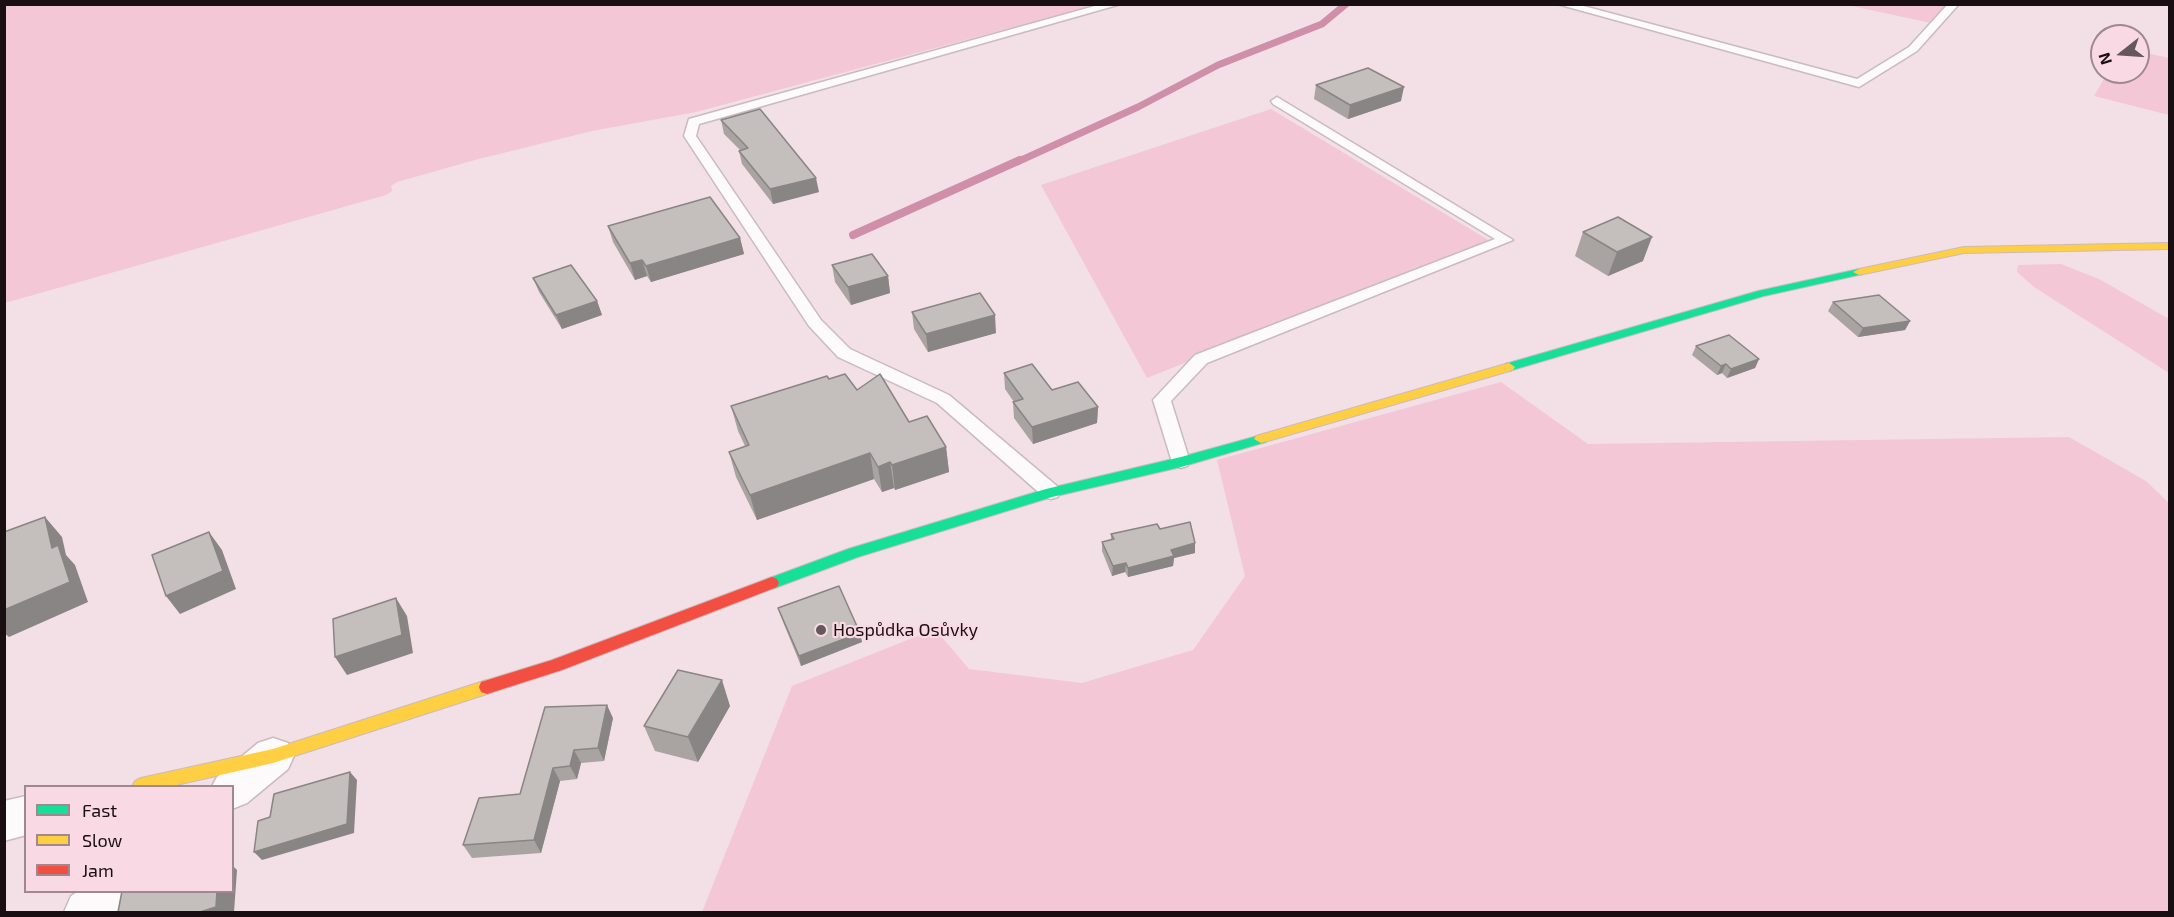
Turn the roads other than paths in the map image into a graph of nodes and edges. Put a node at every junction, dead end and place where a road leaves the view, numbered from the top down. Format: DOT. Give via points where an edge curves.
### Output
graph roads {
  1 [pos="1116,4"];
  2 [pos="1562,4"];
  3 [pos="1954,4"];
  4 [pos="1277,101"];
  5 [pos="2169,246"];
  6 [pos="1181,462"];
  7 [pos="1051,492"];
  8 [pos="273,756"];
  9 [pos="145,785"];
  10 [pos="234,788"];
  11 [pos="24,815"];
  12 [pos="4,820"];
  13 [pos="110,893"];
  14 [pos="87,912"];
  1 -- 7 [label="lane" via="693,122 690,136 815,323 844,353 943,399"];
  2 -- 3 [label="lane" via="1859,83 1912,49"];
  4 -- 6 [label="lane" via="1506,240 1200,359 1162,400"];
  5 -- 6 [label="street" via="1964,250 1762,293"];
  6 -- 7 [label="street"];
  7 -- 8 [label="street" via="853,553 556,665"];
  8 -- 9 [label="street"];
  8 -- 10 [label="street"];
  11 -- 12 [label="street"];
  13 -- 14 [label="street"];
}
